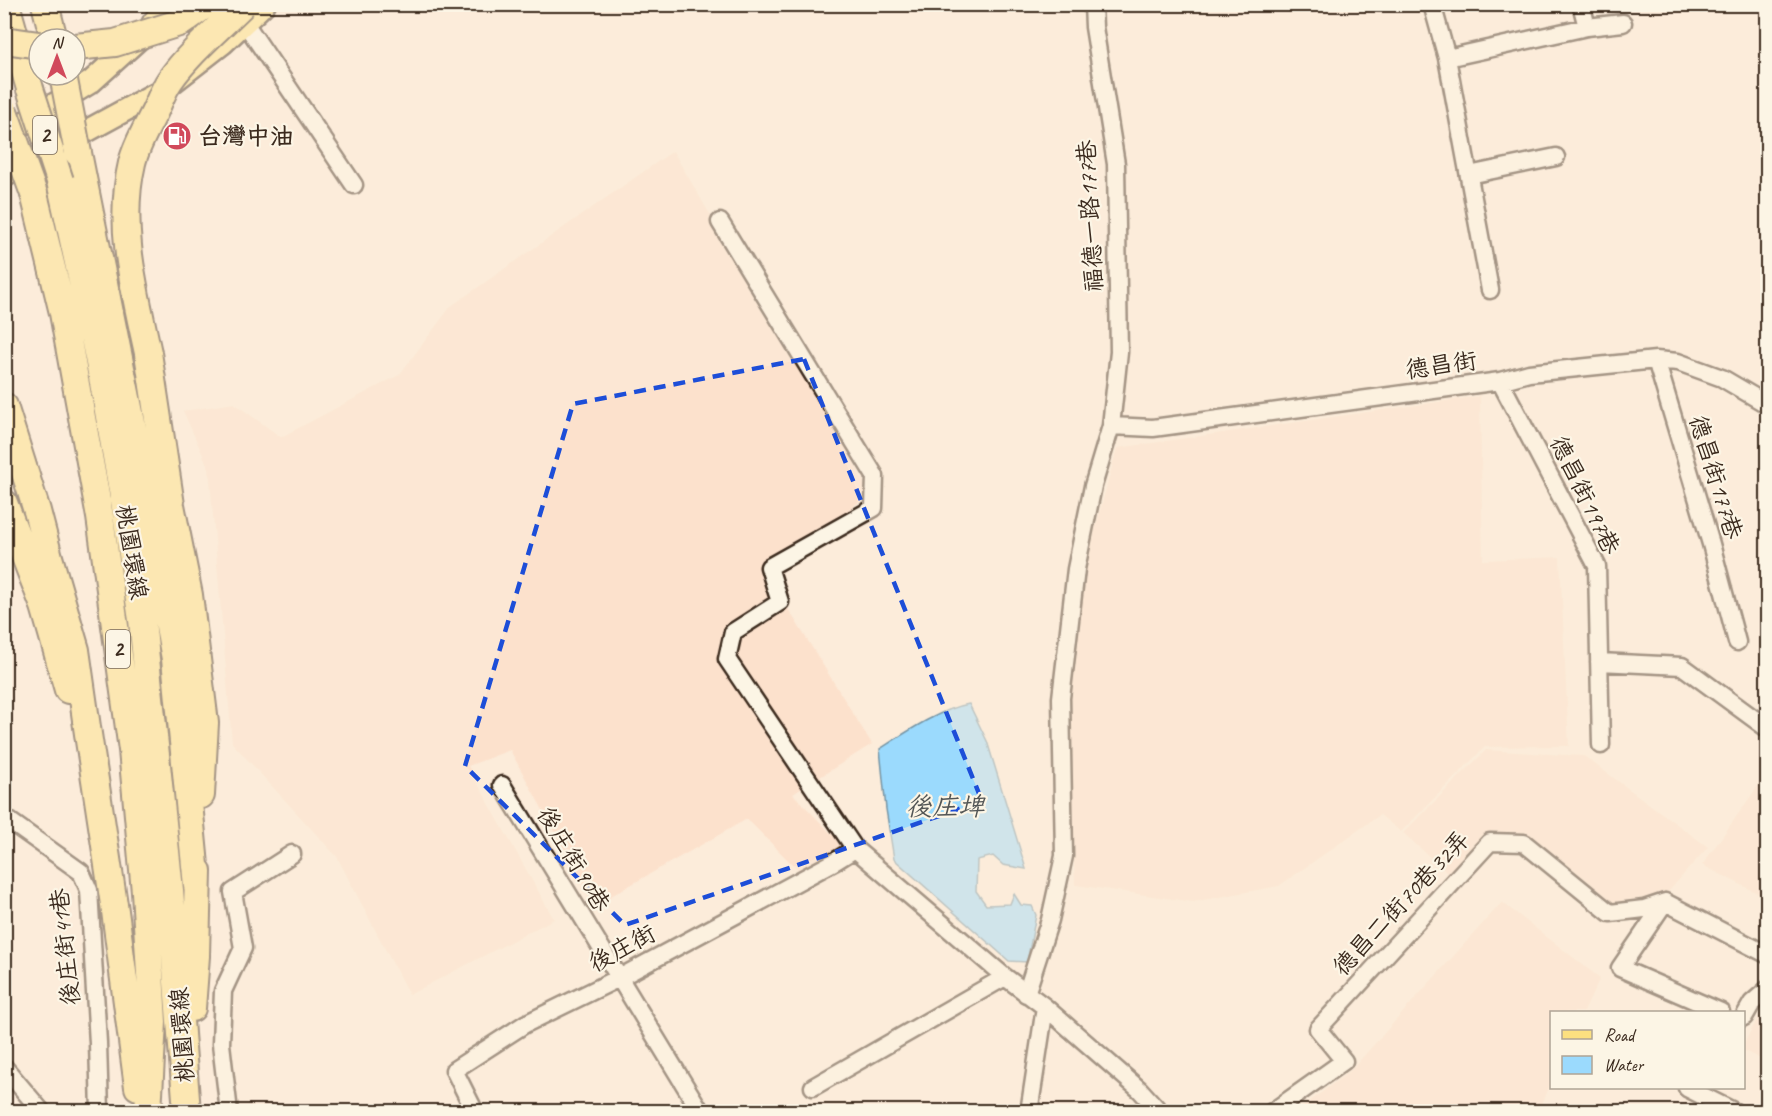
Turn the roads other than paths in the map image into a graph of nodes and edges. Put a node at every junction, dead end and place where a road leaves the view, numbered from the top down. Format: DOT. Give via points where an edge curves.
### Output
graph roads {
  1 [pos="6,4"];
  2 [pos="45,4"];
  3 [pos="171,4"];
  4 [pos="180,4"];
  5 [pos="207,4"];
  6 [pos="264,4"];
  7 [pos="1093,4"];
  8 [pos="1432,4"];
  9 [pos="1581,4"];
  10 [pos="244,14"];
  11 [pos="1623,23"];
  12 [pos="155,24"];
  13 [pos="51,27"];
  14 [pos="1587,27"];
  15 [pos="4,40"];
  16 [pos="27,43"];
  17 [pos="87,46"];
  18 [pos="1447,58"];
  19 [pos="65,87"];
  20 [pos="4,111"];
  21 [pos="4,135"];
  22 [pos="1556,157"];
  23 [pos="1469,175"];
  24 [pos="4,176"];
  25 [pos="354,185"];
  26 [pos="720,222"];
  27 [pos="1490,290"];
  28 [pos="1656,360"];
  29 [pos="1500,381"];
  30 [pos="1767,405"];
  31 [pos="4,406"];
  32 [pos="1111,426"];
  33 [pos="4,503"];
  34 [pos="1737,642"];
  35 [pos="1599,662"];
  36 [pos="1767,729"];
  37 [pos="1601,745"];
  38 [pos="501,785"];
  39 [pos="4,817"];
  40 [pos="101,820"];
  41 [pos="855,849"];
  42 [pos="292,854"];
  43 [pos="197,886"];
  44 [pos="1665,902"];
  45 [pos="1767,955"];
  46 [pos="1005,977"];
  47 [pos="618,978"];
  48 [pos="1767,989"];
  49 [pos="1026,994"];
  50 [pos="1045,1007"];
  51 [pos="1719,1011"];
  52 [pos="1745,1014"];
  53 [pos="4,1067"];
  54 [pos="813,1087"];
  55 [pos="1689,1089"];
  56 [pos="187,1099"];
  57 [pos="1704,1099"];
  58 [pos="42,1112"];
  59 [pos="100,1112"];
  60 [pos="142,1112"];
  61 [pos="148,1112"];
  62 [pos="229,1112"];
  63 [pos="475,1112"];
  64 [pos="700,1112"];
  65 [pos="1029,1112"];
  66 [pos="1160,1112"];
  67 [pos="1272,1112"];
  68 [pos="1735,1112"];
  1 -- 56 [label="highway, 桃園環線 / 2, bridge" via="60,181 125,507 142,620 171,890"];
  2 -- 13 [label="highway"];
  3 -- 12 [label="highway"];
  4 -- 12 [label="main road"];
  5 -- 17 [label="highway, bridge" via="182,22 115,43"];
  6 -- 10 [label="main road"];
  7 -- 32 [label="street, 福德一路177巷" via="1116,164 1119,352"];
  8 -- 18 [label="street"];
  9 -- 14 [label="street"];
  10 -- 24 [label="main road" via="223,43 164,89"];
  10 -- 25 [label="street"];
  10 -- 43 [label="highway, bridge" via="196,51 169,81 132,163 128,196 132,278 189,595 205,723"];
  11 -- 14 [label="street"];
  12 -- 21 [label="main road" via="91,82"];
  14 -- 18 [label="street"];
  15 -- 16 [label="highway, bridge"];
  18 -- 23 [label="street"];
  19 -- 43 [label="highway, bridge" via="173,648"];
  20 -- 61 [label="highway, 桃園環線 / 2, bridge" via="34,194 63,313 98,506 132,750 145,891 153,1022"];
  22 -- 23 [label="street"];
  23 -- 27 [label="street"];
  26 -- 41 [label="street" via="875,476 874,507 769,567 780,602 733,632 727,659"];
  28 -- 29 [label="street, 德昌街" via="1529,373"];
  28 -- 30 [label="street, 德昌街" via="1678,362 1722,378"];
  28 -- 34 [label="street, 德昌街177巷" via="1712,544"];
  29 -- 32 [label="street, 德昌街" via="1153,428"];
  29 -- 35 [label="street, 德昌街197巷" via="1597,566"];
  31 -- 40 [label="highway" via="76,650"];
  32 -- 49 [label="street, 福德一路177巷" via="1093,486 1076,569 1061,699 1064,856 1050,920"];
  33 -- 40 [label="highway" via="51,628"];
  35 -- 36 [label="street" via="1682,666"];
  35 -- 37 [label="street, 德昌街197巷"];
  38 -- 47 [label="street, 後庄街90巷"];
  39 -- 59 [label="street, 後庄街41巷" via="81,872 88,890"];
  40 -- 60 [label="highway"];
  41 -- 46 [label="street"];
  41 -- 47 [label="street, 後庄街"];
  42 -- 62 [label="street" via="233,892 243,948 223,991 221,1044"];
  43 -- 56 [label="highway"];
  44 -- 45 [label="street"];
  44 -- 51 [label="street" via="1620,968"];
  44 -- 67 [label="street, 德昌二街70巷32弄" via="1610,913 1524,843 1490,842 1318,1029 1344,1061"];
  46 -- 49 [label="street"];
  46 -- 54 [label="street"];
  47 -- 63 [label="street, 後庄街" via="525,1024 454,1070"];
  47 -- 64 [label="street, 後庄街90巷"];
  48 -- 52 [label="street"];
  49 -- 50 [label="street"];
  50 -- 65 [label="street"];
  50 -- 66 [label="street"];
  53 -- 58 [label="street"];
  55 -- 57 [label="street"];
  57 -- 68 [label="street"];
}
